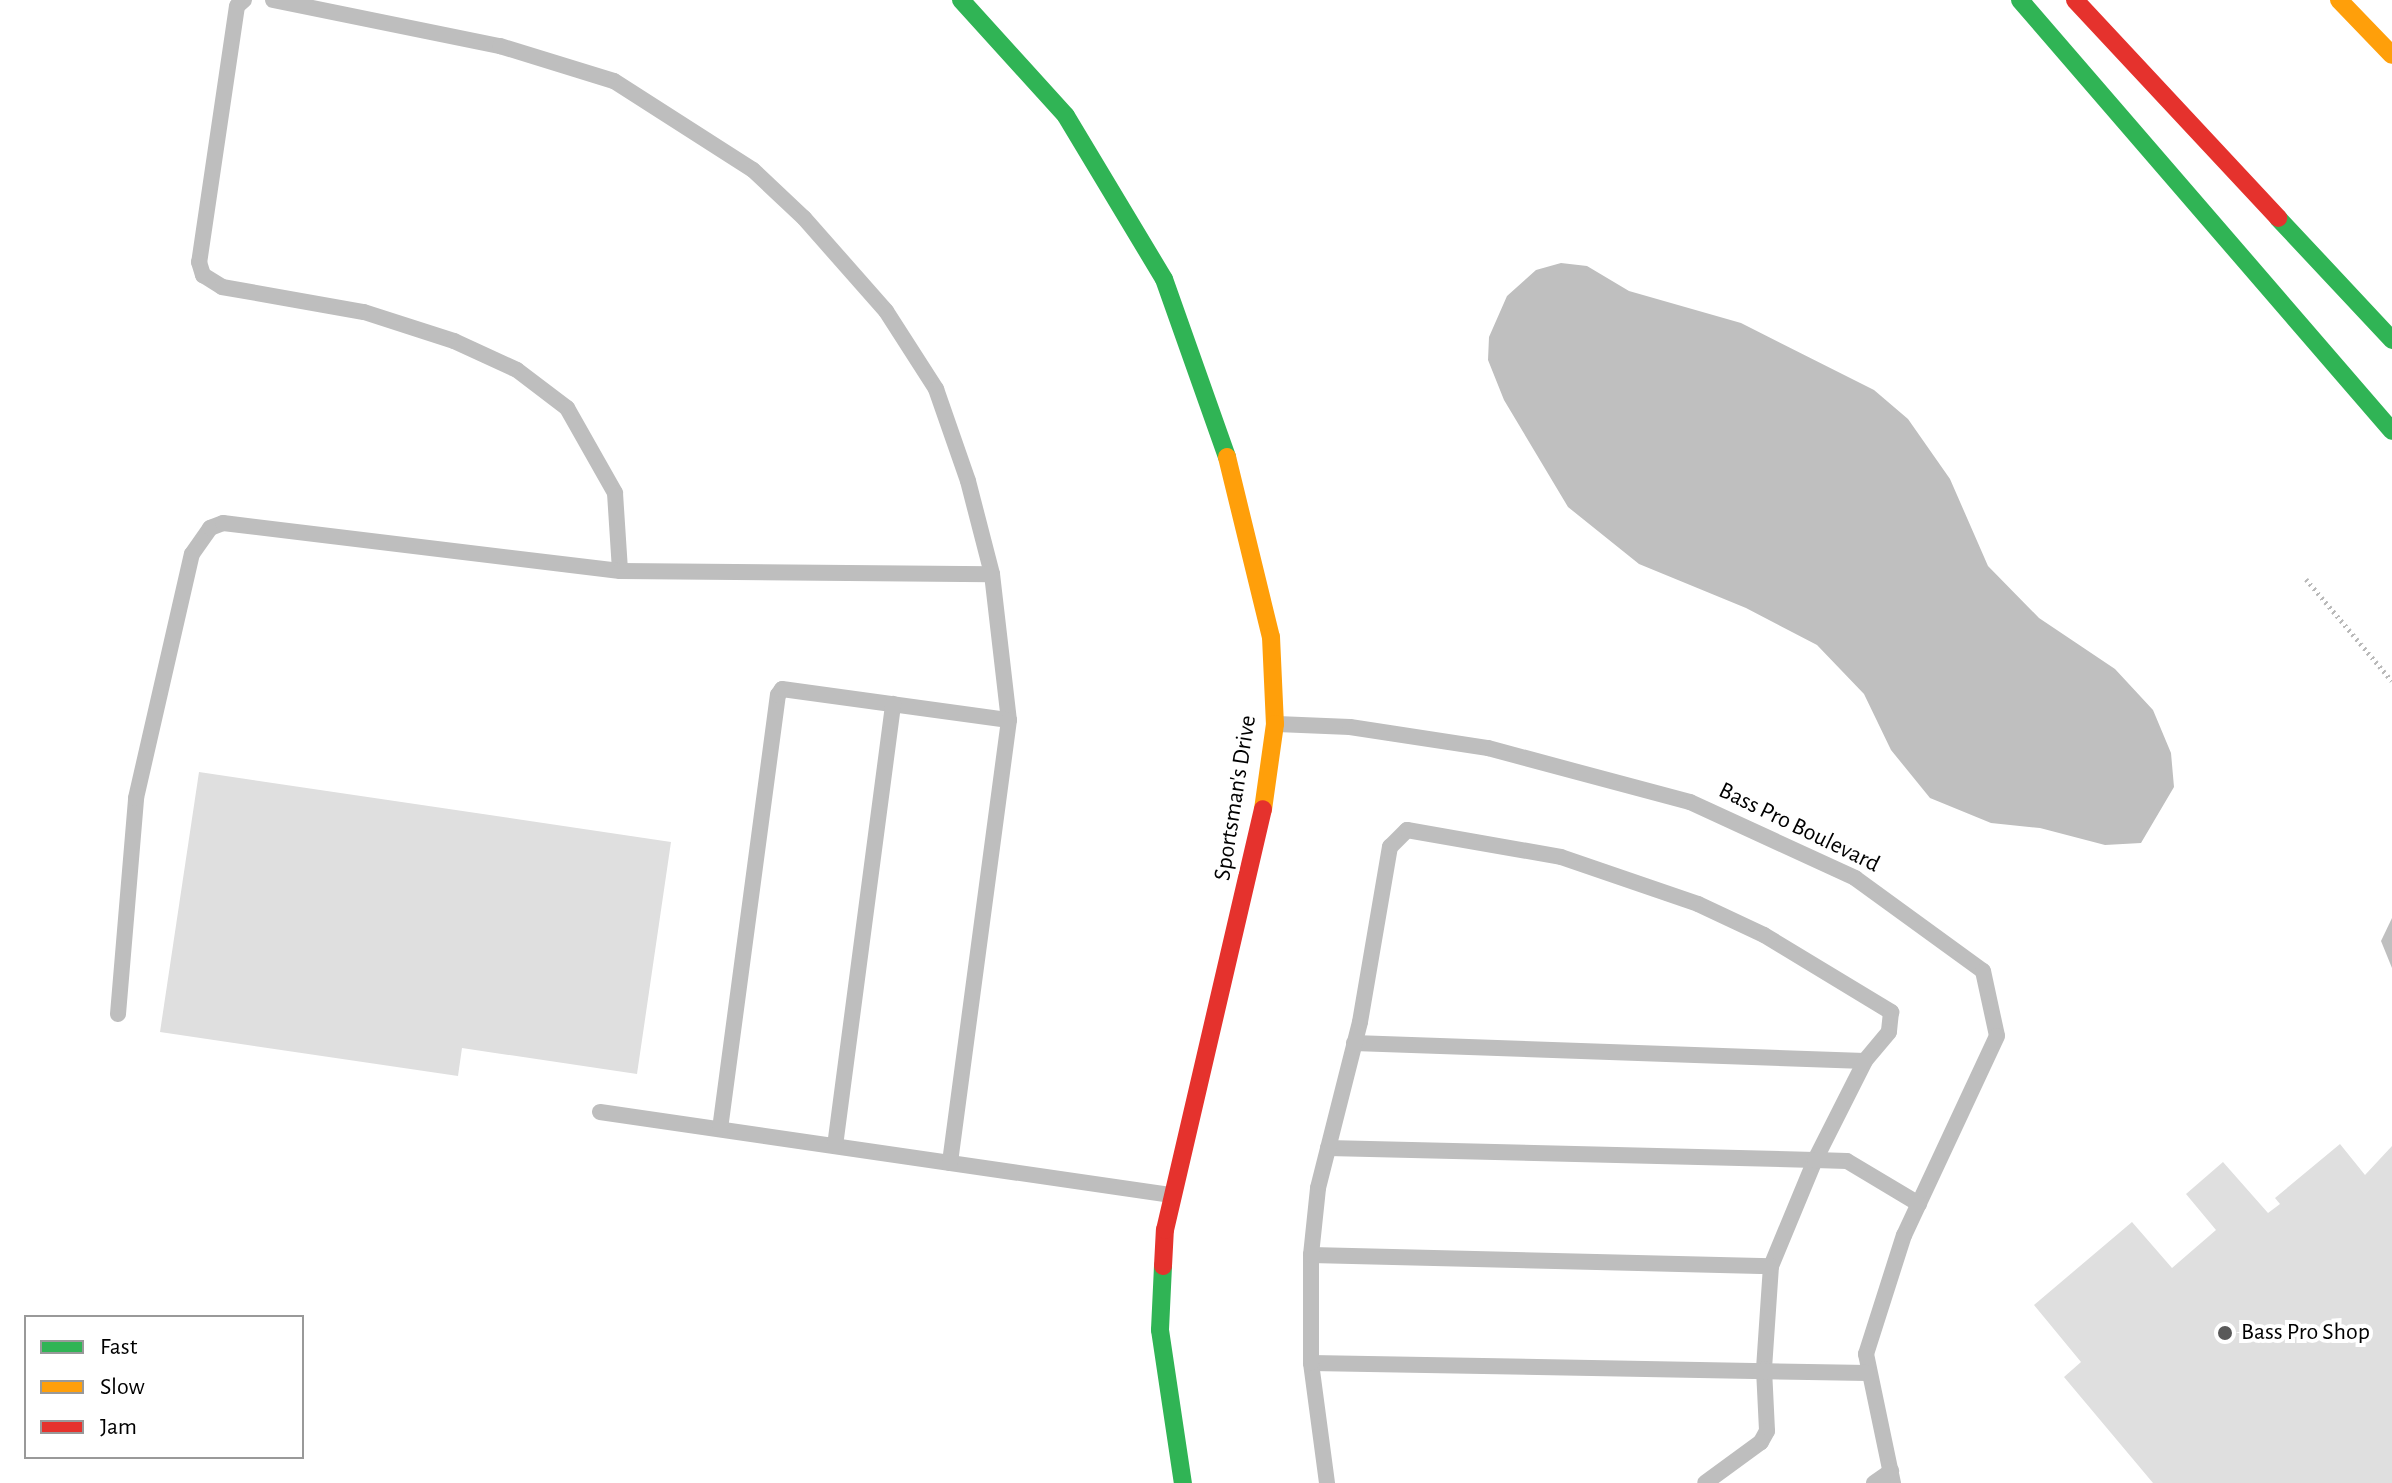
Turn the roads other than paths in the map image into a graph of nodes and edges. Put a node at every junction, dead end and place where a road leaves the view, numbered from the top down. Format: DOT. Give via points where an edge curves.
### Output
graph roads {
  1 [pos="244,0"];
  2 [pos="273,0"];
  3 [pos="961,0"];
  4 [pos="2020,0"];
  5 [pos="2075,0"];
  6 [pos="2339,0"];
  7 [pos="2392,55"];
  8 [pos="2392,340"];
  9 [pos="2392,431"];
  10 [pos="620,571"];
  11 [pos="992,574"];
  12 [pos="893,704"];
  13 [pos="1009,720"];
  14 [pos="1275,724"];
  15 [pos="118,1014"];
  16 [pos="1354,1043"];
  17 [pos="1865,1061"];
  18 [pos="600,1112"];
  19 [pos="720,1129"];
  20 [pos="835,1146"];
  21 [pos="1328,1148"];
  22 [pos="1815,1160"];
  23 [pos="950,1163"];
  24 [pos="1172,1195"];
  25 [pos="1919,1204"];
  26 [pos="1311,1255"];
  27 [pos="1771,1266"];
  28 [pos="1311,1363"];
  29 [pos="1764,1369"];
  30 [pos="1868,1373"];
  31 [pos="1892,1477"];
  32 [pos="1183,1483"];
  33 [pos="1327,1483"];
  34 [pos="1705,1483"];
  35 [pos="1874,1483"];
  1 -- 10 [label="lane" via="237,6 199,262 203,275 222,287 364,312 454,341 517,370 567,408 615,493"];
  2 -- 11 [label="lane" via="500,46 614,81 753,170 804,218 886,311 936,389"];
  3 -- 14 [label="main road, Sportsman's Drive" via="1066,116 1164,279 1228,461 1271,637"];
  4 -- 9 [label="main road"];
  5 -- 8 [label="main road"];
  6 -- 7 [label="main road"];
  10 -- 11 [label="lane"];
  10 -- 15 [label="lane" via="223,523 210,528 192,554 136,798"];
  11 -- 13 [label="lane"];
  12 -- 13 [label="lane"];
  12 -- 19 [label="lane" via="782,689 778,695"];
  12 -- 20 [label="lane"];
  13 -- 23 [label="lane"];
  14 -- 24 [label="main road, Sportsman's Drive" via="1230,966 1193,1095"];
  14 -- 25 [label="lane, Bass Pro Boulevard" via="1350,727 1488,748 1690,802 1855,878 1983,971 1997,1036"];
  16 -- 17 [label="lane"];
  16 -- 17 [label="lane" via="1390,847 1407,830 1421,830 1561,857 1698,904 1764,935 1891,1012 1889,1032"];
  16 -- 21 [label="lane"];
  17 -- 22 [label="lane"];
  18 -- 19 [label="lane"];
  19 -- 20 [label="lane"];
  20 -- 23 [label="lane"];
  21 -- 22 [label="lane"];
  21 -- 26 [label="lane"];
  22 -- 25 [label="lane" via="1847,1161"];
  22 -- 27 [label="lane"];
  23 -- 24 [label="lane"];
  24 -- 32 [label="main road, Sportsman's Drive" via="1160,1330"];
  25 -- 30 [label="lane, Bass Pro Boulevard" via="1866,1354"];
  26 -- 27 [label="lane"];
  26 -- 28 [label="lane"];
  27 -- 29 [label="lane"];
  28 -- 29 [label="lane"];
  28 -- 33 [label="lane"];
  29 -- 30 [label="lane"];
  29 -- 34 [label="lane" via="1767,1431 1761,1442"];
  30 -- 31 [label="lane, Bass Pro Boulevard"];
  31 -- 35 [label="lane"];
}
